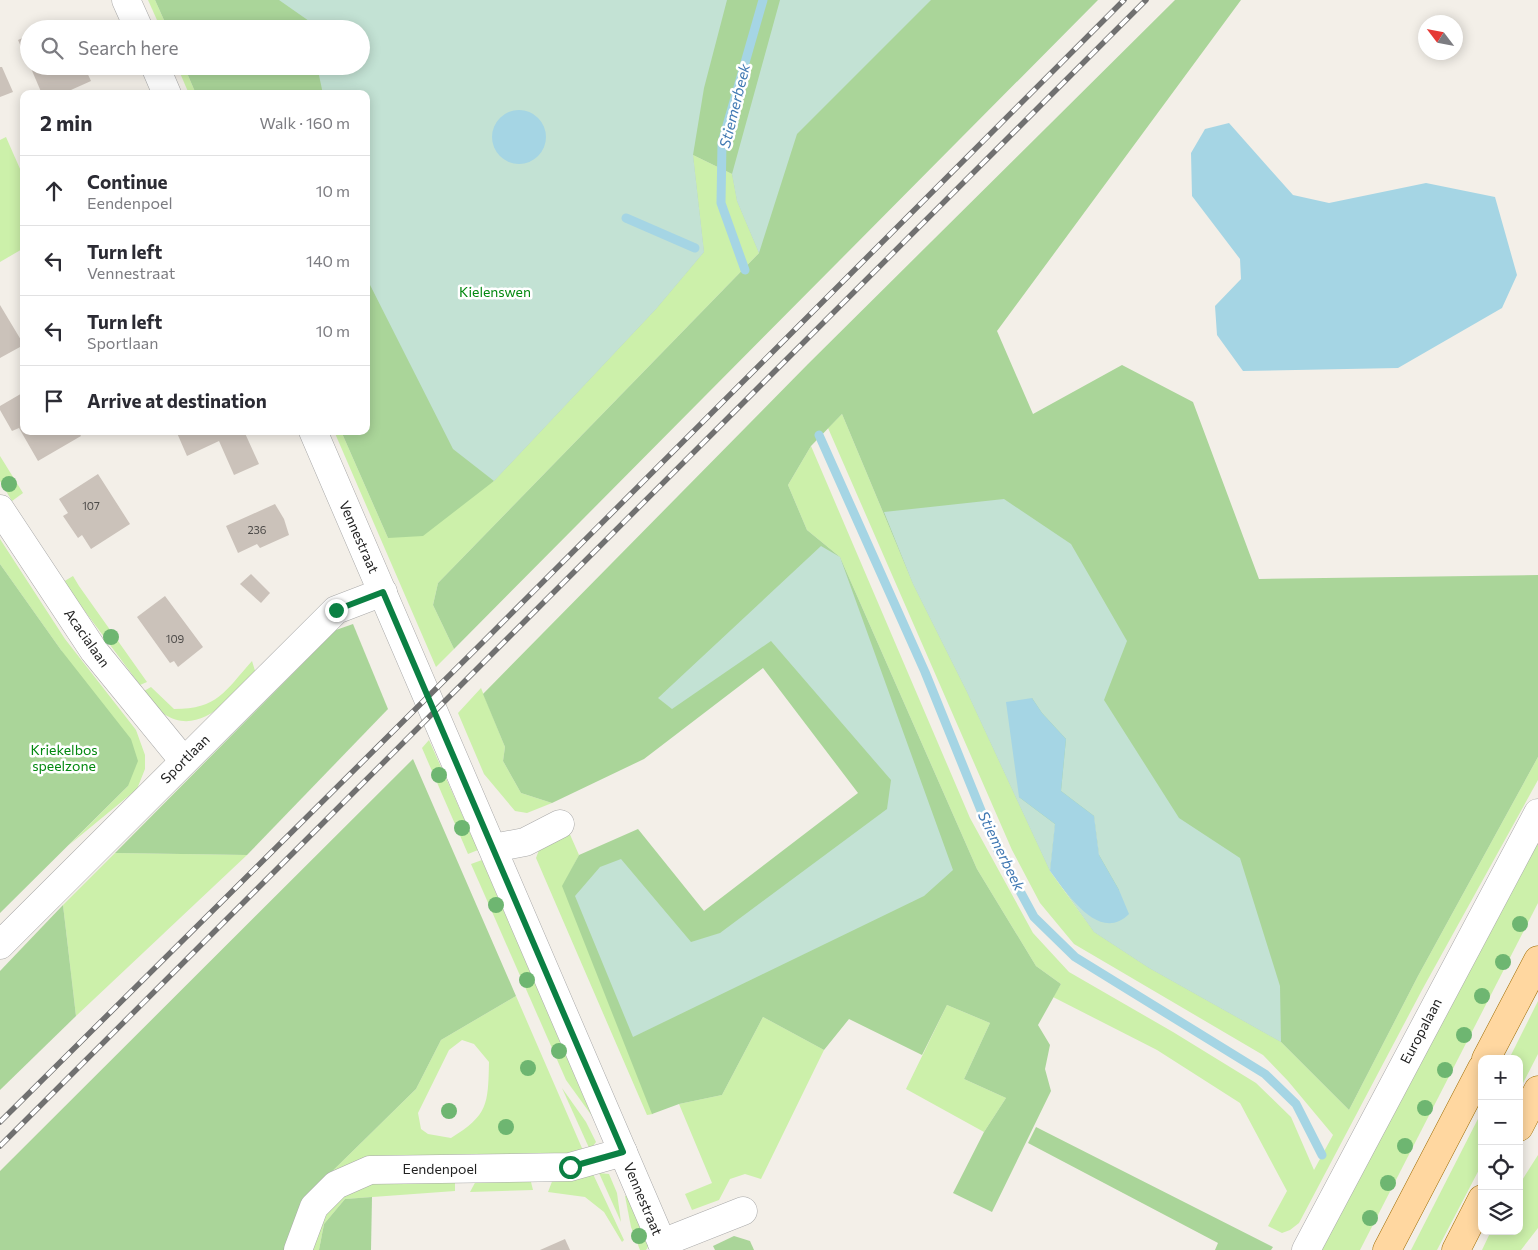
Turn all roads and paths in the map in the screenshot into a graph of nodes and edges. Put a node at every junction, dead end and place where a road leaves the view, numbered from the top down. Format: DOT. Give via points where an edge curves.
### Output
graph roads {
  1 [pos="126,0"];
  2 [pos="135,20"];
  3 [pos="159,75"];
  4 [pos="165,90"];
  5 [pos="314,435"];
  6 [pos="0,509"];
  7 [pos="383,592"];
  8 [pos="183,760"];
  9 [pos="1538,813"];
  10 [pos="557,818"];
  11 [pos="492,848"];
  12 [pos="0,945"];
  13 [pos="1538,960"];
  14 [pos="1488,1055"];
  15 [pos="1478,1076"];
  16 [pos="1538,1090"];
  17 [pos="1523,1119"];
  18 [pos="623,1152"];
  19 [pos="1478,1207"];
  20 [pos="743,1211"];
  21 [pos="664,1247"];
  22 [pos="298,1250"];
  23 [pos="1306,1250"];
  24 [pos="1387,1250"];
  25 [pos="1456,1250"];
  1 -- 2 [label="street"];
  3 -- 4 [label="street"];
  5 -- 7 [label="street, Vennestraat"];
  6 -- 8 [label="street, Acacialaan" via="94,652"];
  7 -- 8 [label="street, Sportlaan" via="336,610"];
  7 -- 11 [label="street, Vennestraat"];
  8 -- 12 [label="street, Sportlaan"];
  9 -- 23 [label="street, Europalaan"];
  10 -- 11 [label="street" via="525,842"];
  11 -- 18 [label="street, Vennestraat"];
  13 -- 14 [label="main road"];
  15 -- 24 [label="main road"];
  16 -- 17 [label="main road"];
  18 -- 21 [label="street, Vennestraat"];
  18 -- 22 [label="street, Eendenpoel" via="570,1167 370,1170 336,1185 314,1207"];
  19 -- 25 [label="main road"];
  20 -- 21 [label="street"];
}
